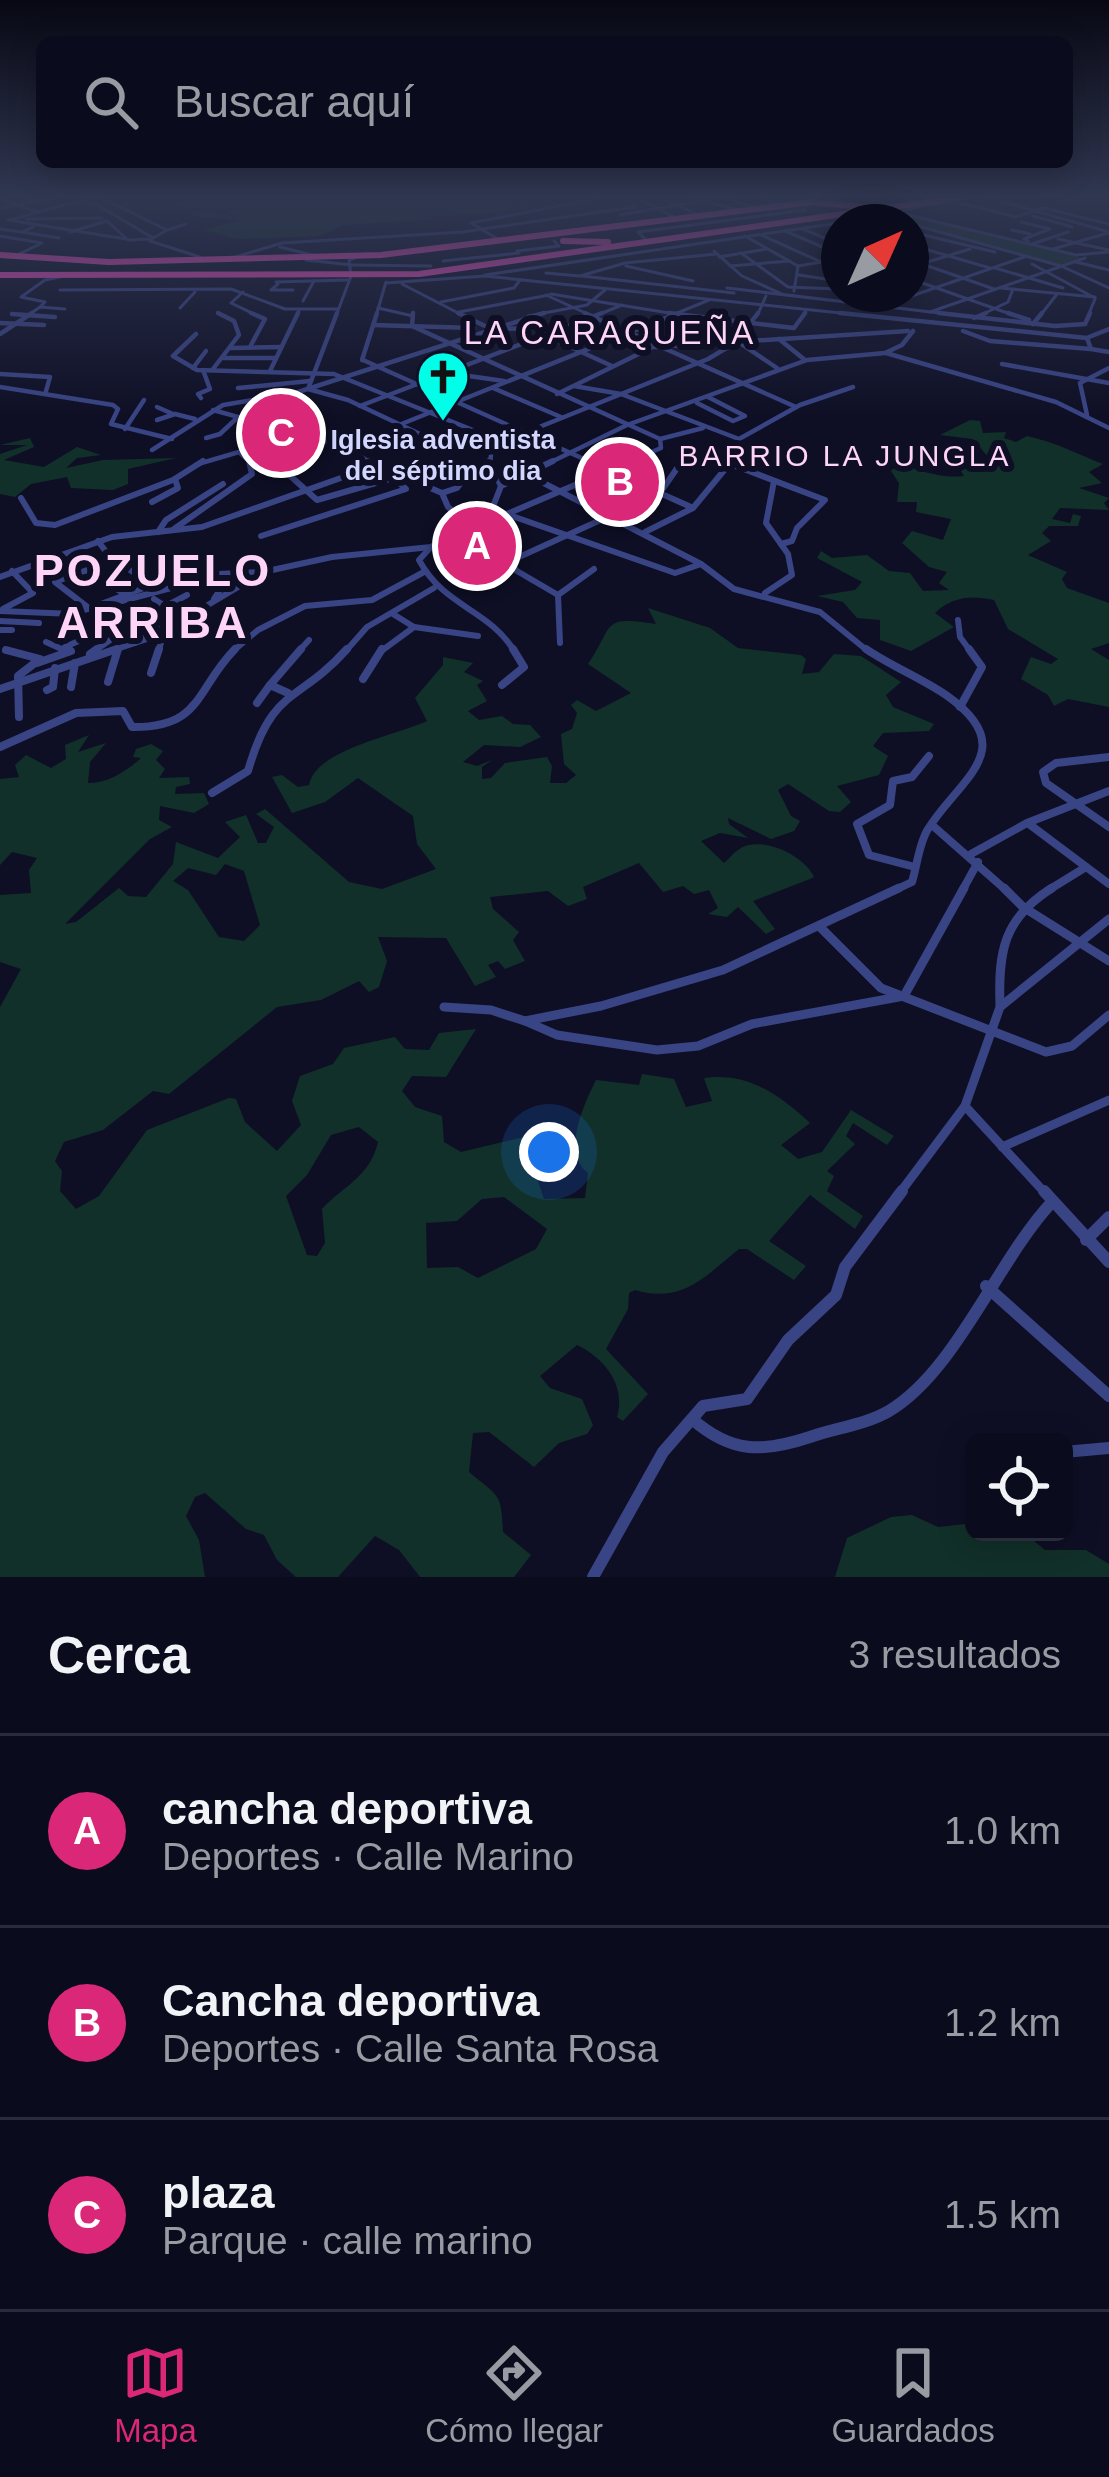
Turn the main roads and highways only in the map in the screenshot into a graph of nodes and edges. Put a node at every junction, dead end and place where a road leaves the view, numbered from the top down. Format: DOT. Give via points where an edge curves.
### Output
graph roads {
  1 [pos="76,271"];
  2 [pos="85,271"];
  3 [pos="237,271"];
  4 [pos="247,271"];
  5 [pos="362,271"];
  6 [pos="459,271"];
  7 [pos="0,274"];
  8 [pos="86,274"];
  9 [pos="68,275"];
  1 -- 9 [label="highway"];
  2 -- 8 [label="highway"];
  3 -- 8 [label="highway"];
  4 -- 9 [label="highway"];
  5 -- 6 [label="highway" via="391,278"];
  7 -- 9 [label="highway"];
  8 -- 9 [label="highway"];
}
